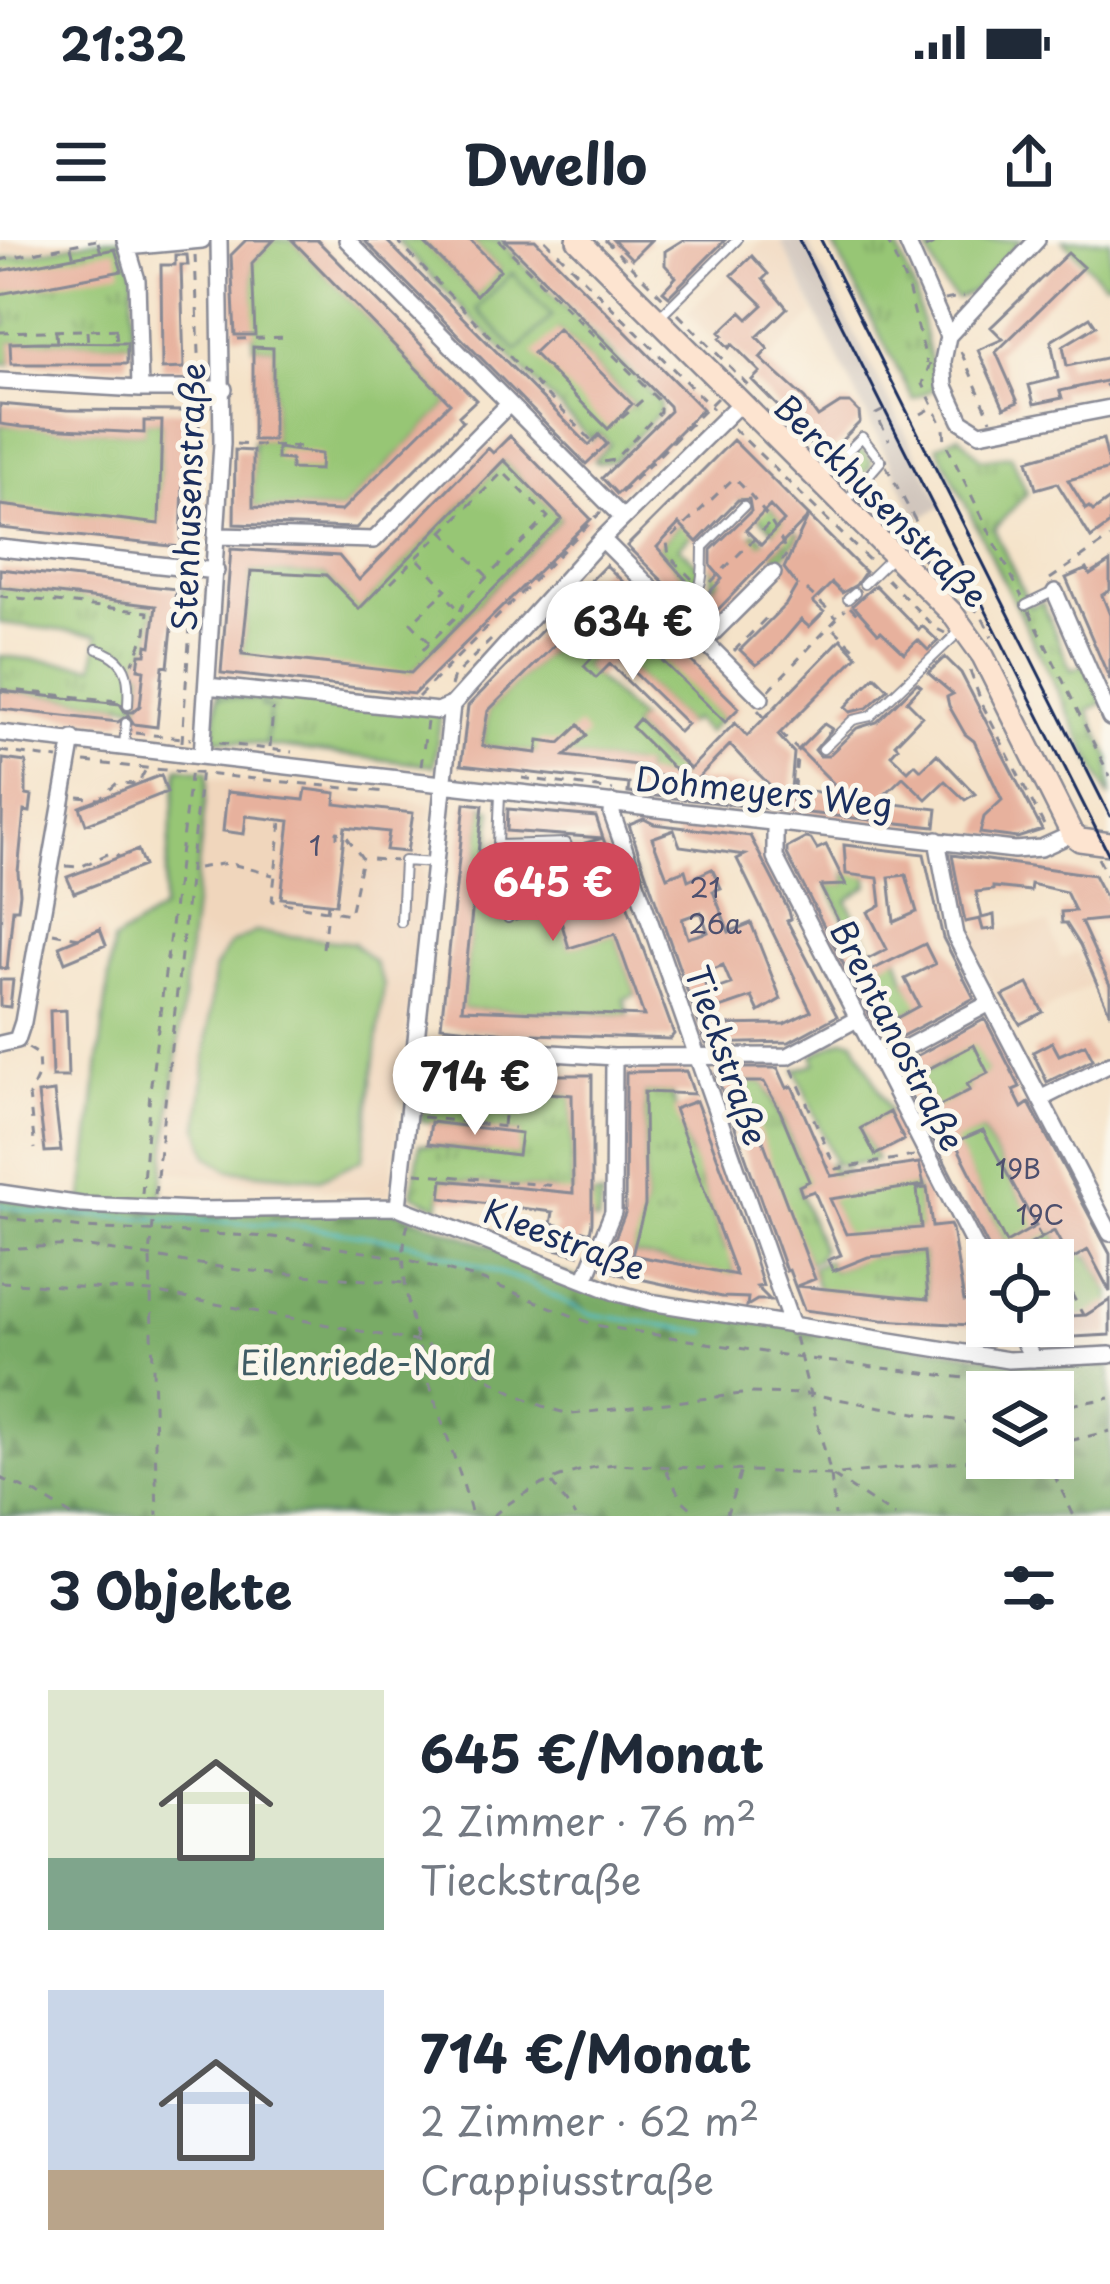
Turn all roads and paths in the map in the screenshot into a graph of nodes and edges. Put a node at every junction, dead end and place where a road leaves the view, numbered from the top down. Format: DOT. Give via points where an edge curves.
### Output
graph roads {
  1 [pos="97,240"];
  2 [pos="198,240"];
  3 [pos="219,240"];
  4 [pos="347,240"];
  5 [pos="396,240"];
  6 [pos="499,240"];
  7 [pos="545,240"];
  8 [pos="737,240"];
  9 [pos="887,240"];
  10 [pos="943,240"];
  11 [pos="1037,240"];
  12 [pos="154,242"];
  13 [pos="586,243"];
  14 [pos="126,244"];
  15 [pos="71,245"];
  16 [pos="909,247"];
  17 [pos="42,251"];
  18 [pos="100,253"];
  19 [pos="15,257"];
  20 [pos="74,259"];
  21 [pos="0,260"];
  22 [pos="44,263"];
  23 [pos="17,268"];
  24 [pos="973,292"];
  25 [pos="932,301"];
  26 [pos="657,319"];
  27 [pos="139,328"];
  28 [pos="116,329"];
  29 [pos="56,330"];
  30 [pos="86,330"];
  31 [pos="26,331"];
  32 [pos="0,332"];
  33 [pos="950,335"];
  34 [pos="290,337"];
  35 [pos="223,339"];
  36 [pos="27,342"];
  37 [pos="117,343"];
  38 [pos="57,344"];
  39 [pos="88,344"];
  40 [pos="935,362"];
  41 [pos="0,381"];
  42 [pos="201,388"];
  43 [pos="140,389"];
  44 [pos="224,389"];
  45 [pos="650,392"];
  46 [pos="509,404"];
  47 [pos="725,404"];
  48 [pos="934,408"];
  49 [pos="1110,408"];
  50 [pos="884,410"];
  51 [pos="921,414"];
  52 [pos="622,418"];
  53 [pos="944,429"];
  54 [pos="996,432"];
  55 [pos="892,434"];
  56 [pos="595,436"];
  57 [pos="222,442"];
  58 [pos="306,447"];
  59 [pos="881,461"];
  60 [pos="597,463"];
  61 [pos="818,481"];
  62 [pos="609,504"];
  63 [pos="843,505"];
  64 [pos="744,506"];
  65 [pos="622,518"];
  66 [pos="769,523"];
  67 [pos="443,531"];
  68 [pos="219,536"];
  69 [pos="1110,538"];
  70 [pos="602,539"];
  71 [pos="0,548"];
  72 [pos="416,558"];
  73 [pos="886,562"];
  74 [pos="194,569"];
  75 [pos="216,571"];
  76 [pos="772,573"];
  77 [pos="488,577"];
  78 [pos="946,580"];
  79 [pos="391,584"];
  80 [pos="864,584"];
  81 [pos="701,590"];
  82 [pos="807,590"];
  83 [pos="443,592"];
  84 [pos="1055,592"];
  85 [pos="0,596"];
  86 [pos="1026,605"];
  87 [pos="460,611"];
  88 [pos="678,614"];
  89 [pos="771,614"];
  90 [pos="860,617"];
  91 [pos="839,620"];
  92 [pos="833,627"];
  93 [pos="959,632"];
  94 [pos="705,641"];
  95 [pos="430,643"];
  96 [pos="854,648"];
  97 [pos="97,650"];
  98 [pos="416,656"];
  99 [pos="724,661"];
  100 [pos="969,662"];
  101 [pos="132,675"];
  102 [pos="207,686"];
  103 [pos="0,689"];
  104 [pos="268,692"];
  105 [pos="761,698"];
  106 [pos="128,704"];
  107 [pos="452,705"];
  108 [pos="407,707"];
  109 [pos="428,710"];
  110 [pos="1110,718"];
  111 [pos="126,723"];
  112 [pos="0,733"];
  113 [pos="780,733"];
  114 [pos="73,739"];
  115 [pos="124,746"];
  116 [pos="269,749"];
  117 [pos="823,749"];
  118 [pos="0,752"];
  119 [pos="194,755"];
  120 [pos="70,760"];
  121 [pos="421,767"];
  122 [pos="146,769"];
  123 [pos="192,773"];
  124 [pos="200,774"];
  125 [pos="446,785"];
  126 [pos="500,791"];
  127 [pos="403,794"];
  128 [pos="64,799"];
  129 [pos="613,803"];
  130 [pos="281,823"];
  131 [pos="783,823"];
  132 [pos="337,832"];
  133 [pos="937,840"];
  134 [pos="1084,842"];
  135 [pos="498,845"];
  136 [pos="119,857"];
  137 [pos="362,857"];
  138 [pos="404,861"];
  139 [pos="437,863"];
  140 [pos="52,864"];
  141 [pos="198,868"];
  142 [pos="275,875"];
  143 [pos="1110,881"];
  144 [pos="584,887"];
  145 [pos="328,903"];
  146 [pos="328,910"];
  147 [pos="508,918"];
  148 [pos="400,922"];
  149 [pos="40,929"];
  150 [pos="79,938"];
  151 [pos="323,947"];
  152 [pos="990,1003"];
  153 [pos="857,1019"];
  154 [pos="8,1042"];
  155 [pos="416,1044"];
  156 [pos="695,1055"];
  157 [pos="788,1056"];
  158 [pos="614,1057"];
  159 [pos="879,1062"];
  160 [pos="1110,1064"];
  161 [pos="413,1086"];
  162 [pos="1040,1099"];
  163 [pos="410,1116"];
  164 [pos="503,1127"];
  165 [pos="514,1128"];
  166 [pos="35,1149"];
  167 [pos="925,1151"];
  168 [pos="403,1172"];
  169 [pos="556,1186"];
  170 [pos="0,1193"];
  171 [pos="398,1207"];
  172 [pos="0,1217"];
  173 [pos="150,1218"];
  174 [pos="1037,1230"];
  175 [pos="1110,1232"];
  176 [pos="405,1235"];
  177 [pos="971,1239"];
  178 [pos="0,1249"];
  179 [pos="150,1257"];
  180 [pos="401,1258"];
  181 [pos="585,1280"];
  182 [pos="0,1282"];
  183 [pos="406,1283"];
  184 [pos="152,1292"];
  185 [pos="1083,1315"];
  186 [pos="792,1326"];
  187 [pos="710,1328"];
  188 [pos="419,1342"];
  189 [pos="708,1344"];
  190 [pos="1027,1347"];
  191 [pos="1110,1355"];
  192 [pos="801,1358"];
  193 [pos="1033,1359"];
  194 [pos="966,1378"];
  195 [pos="810,1394"];
  196 [pos="1110,1398"];
  197 [pos="1074,1404"];
  198 [pos="966,1422"];
  199 [pos="1110,1431"];
  200 [pos="1074,1440"];
  201 [pos="966,1461"];
  202 [pos="664,1466"];
  203 [pos="741,1469"];
  204 [pos="831,1475"];
  205 [pos="0,1478"];
  206 [pos="1056,1479"];
  207 [pos="550,1481"];
  208 [pos="73,1516"];
  209 [pos="157,1516"];
  210 [pos="472,1516"];
  211 [pos="493,1516"];
  212 [pos="575,1516"];
  213 [pos="700,1516"];
  214 [pos="726,1516"];
  215 [pos="835,1516"];
  216 [pos="895,1516"];
  217 [pos="1073,1516"];
  1 -- 15 [label="path"];
  1 -- 18 [label="path"];
  2 -- 12 [label="street"];
  2 -- 42 [label="path"];
  3 -- 35 [label="street, Stenhusenstraße"];
  4 -- 46 [label="street"];
  5 -- 56 [label="path"];
  6 -- 45 [label="path"];
  7 -- 47 [label="path"];
  8 -- 26 [label="lane"];
  9 -- 40 [label="path"];
  10 -- 16 [label="path"];
  11 -- 33 [label="street"];
  12 -- 14 [label="street"];
  13 -- 26 [label="street, Berckhusenstraße"];
  14 -- 27 [label="street"];
  15 -- 17 [label="path"];
  15 -- 20 [label="path"];
  16 -- 25 [label="street"];
  17 -- 19 [label="path"];
  17 -- 22 [label="path"];
  19 -- 21 [label="path"];
  19 -- 23 [label="path"];
  24 -- 25 [label="path"];
  25 -- 33 [label="street"];
  26 -- 47 [label="street, Berckhusenstraße"];
  27 -- 28 [label="path"];
  27 -- 43 [label="street"];
  28 -- 30 [label="path"];
  28 -- 37 [label="path"];
  29 -- 30 [label="path"];
  29 -- 31 [label="path"];
  29 -- 38 [label="path"];
  30 -- 39 [label="path"];
  31 -- 32 [label="path"];
  31 -- 36 [label="path"];
  33 -- 40 [label="street"];
  33 -- 54 [label="path"];
  34 -- 35 [label="path"];
  35 -- 44 [label="street, Stenhusenstraße"];
  40 -- 48 [label="path" via="923,383"];
  40 -- 54 [label="street" via="961,422"];
  41 -- 43 [label="street"];
  42 -- 43 [label="street"];
  42 -- 44 [label="street"];
  42 -- 74 [label="path"];
  44 -- 57 [label="street, Stenhusenstraße"];
  45 -- 52 [label="path"];
  45 -- 60 [label="path" via="660,412 614,460"];
  46 -- 62 [label="street"];
  46 -- 68 [label="street" via="374,540"];
  47 -- 61 [label="street, Berckhusenstraße"];
  47 -- 62 [label="path"];
  47 -- 65 [label="street"];
  47 -- 73 [label="path"];
  48 -- 51 [label="path"];
  48 -- 53 [label="path"];
  49 -- 54 [label="street"];
  50 -- 55 [label="path" via="875,414 889,440"];
  57 -- 58 [label="path"];
  57 -- 68 [label="street, Stenhusenstraße"];
  59 -- 61 [label="lane" via="862,437"];
  59 -- 63 [label="lane"];
  59 -- 78 [label="path"];
  61 -- 63 [label="street, Berckhusenstraße"];
  62 -- 65 [label="street"];
  62 -- 108 [label="path"];
  63 -- 73 [label="street, Berckhusenstraße"];
  64 -- 81 [label="lane" via="703,547"];
  65 -- 70 [label="street"];
  66 -- 76 [label="path" via="787,554"];
  66 -- 81 [label="path"];
  66 -- 81 [label="path" via="734,478 668,542 669,556"];
  67 -- 72 [label="path"];
  67 -- 77 [label="path"];
  67 -- 77 [label="path" via="503,472 548,517"];
  68 -- 75 [label="street, Stenhusenstraße"];
  69 -- 84 [label="path" via="1050,579"];
  70 -- 88 [label="street"];
  70 -- 107 [label="street"];
  71 -- 74 [label="street"];
  72 -- 79 [label="path"];
  72 -- 83 [label="path"];
  73 -- 80 [label="lane"];
  73 -- 93 [label="street, Berckhusenstraße"];
  73 -- 93 [label="path" via="935,628"];
  74 -- 75 [label="street"];
  74 -- 119 [label="path" via="180,737"];
  75 -- 102 [label="street, Stenhusenstraße"];
  76 -- 94 [label="street"];
  77 -- 87 [label="path"];
  81 -- 88 [label="lane"];
  82 -- 91 [label="path"];
  83 -- 87 [label="path"];
  83 -- 95 [label="path" via="411,622"];
  84 -- 86 [label="lane"];
  84 -- 110 [label="street"];
  85 -- 101 [label="path" via="148,612"];
  87 -- 95 [label="path"];
  88 -- 94 [label="street"];
  89 -- 99 [label="path"];
  90 -- 91 [label="path" via="852,598"];
  91 -- 92 [label="path"];
  92 -- 96 [label="path"];
  92 -- 105 [label="path"];
  93 -- 117 [label="lane" via="871,716 853,721"];
  93 -- 134 [label="street, Berckhusenstraße" via="983,656"];
  94 -- 99 [label="street"];
  95 -- 98 [label="path"];
  97 -- 106 [label="lane" via="125,667"];
  99 -- 105 [label="street"];
  100 -- 134 [label="path" via="1033,806"];
  102 -- 104 [label="street"];
  102 -- 119 [label="street, Stenhusenstraße"];
  103 -- 106 [label="path"];
  104 -- 108 [label="street"];
  104 -- 116 [label="path"];
  107 -- 109 [label="street"];
  107 -- 125 [label="street"];
  108 -- 109 [label="street"];
  109 -- 121 [label="path"];
  111 -- 115 [label="lane"];
  112 -- 114 [label="street, Dohmeyers Weg"];
  113 -- 131 [label="path" via="797,750"];
  114 -- 115 [label="street, Dohmeyers Weg"];
  114 -- 120 [label="street"];
  115 -- 119 [label="street, Dohmeyers Weg"];
  118 -- 120 [label="path"];
  119 -- 123 [label="path"];
  119 -- 124 [label="path"];
  119 -- 125 [label="street, Dohmeyers Weg"];
  120 -- 122 [label="path"];
  120 -- 128 [label="street"];
  122 -- 123 [label="path"];
  122 -- 128 [label="path" via="138,784 117,783 100,799"];
  123 -- 124 [label="path"];
  123 -- 173 [label="path" via="150,1092"];
  124 -- 127 [label="path"];
  124 -- 173 [label="path"];
  125 -- 126 [label="street, Dohmeyers Weg"];
  125 -- 139 [label="street"];
  126 -- 129 [label="street, Dohmeyers Weg"];
  126 -- 135 [label="lane"];
  128 -- 140 [label="street"];
  129 -- 131 [label="street, Dohmeyers Weg"];
  129 -- 156 [label="street, Tieckstraße"];
  130 -- 142 [label="path"];
  131 -- 133 [label="street, Dohmeyers Weg"];
  131 -- 153 [label="street, Brentanostraße" via="775,857"];
  132 -- 137 [label="path"];
  133 -- 134 [label="street, Dohmeyers Weg" via="1014,850"];
  133 -- 152 [label="street" via="956,935"];
  134 -- 143 [label="path"];
  135 -- 144 [label="lane" via="566,842"];
  135 -- 147 [label="lane"];
  136 -- 140 [label="path" via="112,852 84,868"];
  137 -- 138 [label="path"];
  137 -- 146 [label="path" via="350,914"];
  138 -- 139 [label="lane"];
  138 -- 148 [label="lane"];
  139 -- 155 [label="street"];
  140 -- 149 [label="street"];
  141 -- 142 [label="path" via="228,863"];
  142 -- 146 [label="path" via="272,902"];
  145 -- 146 [label="path"];
  146 -- 151 [label="path"];
  149 -- 150 [label="path"];
  149 -- 154 [label="street"];
  152 -- 159 [label="street"];
  152 -- 162 [label="street"];
  153 -- 157 [label="street"];
  153 -- 159 [label="street, Brentanostraße"];
  154 -- 166 [label="path" via="38,1054 29,1095"];
  155 -- 158 [label="street"];
  155 -- 161 [label="street"];
  156 -- 157 [label="street"];
  156 -- 158 [label="street"];
  156 -- 186 [label="street, Tieckstraße"];
  157 -- 167 [label="path" via="836,1169"];
  158 -- 181 [label="street" via="613,1212"];
  159 -- 167 [label="street, Brentanostraße"];
  160 -- 162 [label="street"];
  161 -- 163 [label="street"];
  161 -- 164 [label="path" via="510,1098"];
  162 -- 175 [label="street"];
  163 -- 164 [label="path"];
  163 -- 168 [label="street"];
  164 -- 165 [label="path"];
  167 -- 177 [label="street, Brentanostraße"];
  168 -- 169 [label="path"];
  168 -- 171 [label="street"];
  170 -- 173 [label="street, Kleestraße"];
  171 -- 173 [label="street, Kleestraße"];
  171 -- 181 [label="street, Kleestraße"];
  172 -- 173 [label="path" via="83,1228"];
  173 -- 179 [label="path"];
  173 -- 180 [label="path"];
  174 -- 185 [label="path"];
  176 -- 180 [label="path"];
  178 -- 179 [label="path" via="75,1245"];
  179 -- 183 [label="path"];
  179 -- 184 [label="path"];
  180 -- 183 [label="path"];
  180 -- 189 [label="path" via="595,1325"];
  181 -- 186 [label="street, Kleestraße" via="650,1302"];
  182 -- 184 [label="path"];
  183 -- 188 [label="path"];
  184 -- 188 [label="path"];
  184 -- 209 [label="path"];
  186 -- 192 [label="path"];
  186 -- 193 [label="street, Kleestraße"];
  187 -- 189 [label="path"];
  188 -- 195 [label="path" via="551,1411 572,1414"];
  188 -- 210 [label="path"];
  189 -- 192 [label="path"];
  190 -- 193 [label="street"];
  191 -- 193 [label="street, Kleestraße"];
  192 -- 194 [label="path"];
  192 -- 195 [label="path"];
  195 -- 198 [label="path"];
  195 -- 204 [label="path"];
  196 -- 197 [label="path"];
  199 -- 200 [label="path"];
  201 -- 204 [label="path"];
  202 -- 203 [label="path"];
  202 -- 207 [label="path" via="593,1467"];
  202 -- 213 [label="path"];
  203 -- 204 [label="path"];
  203 -- 214 [label="path"];
  204 -- 215 [label="path"];
  204 -- 216 [label="path"];
  205 -- 208 [label="path"];
  206 -- 217 [label="path"];
  207 -- 211 [label="path"];
  207 -- 212 [label="path"];
}
